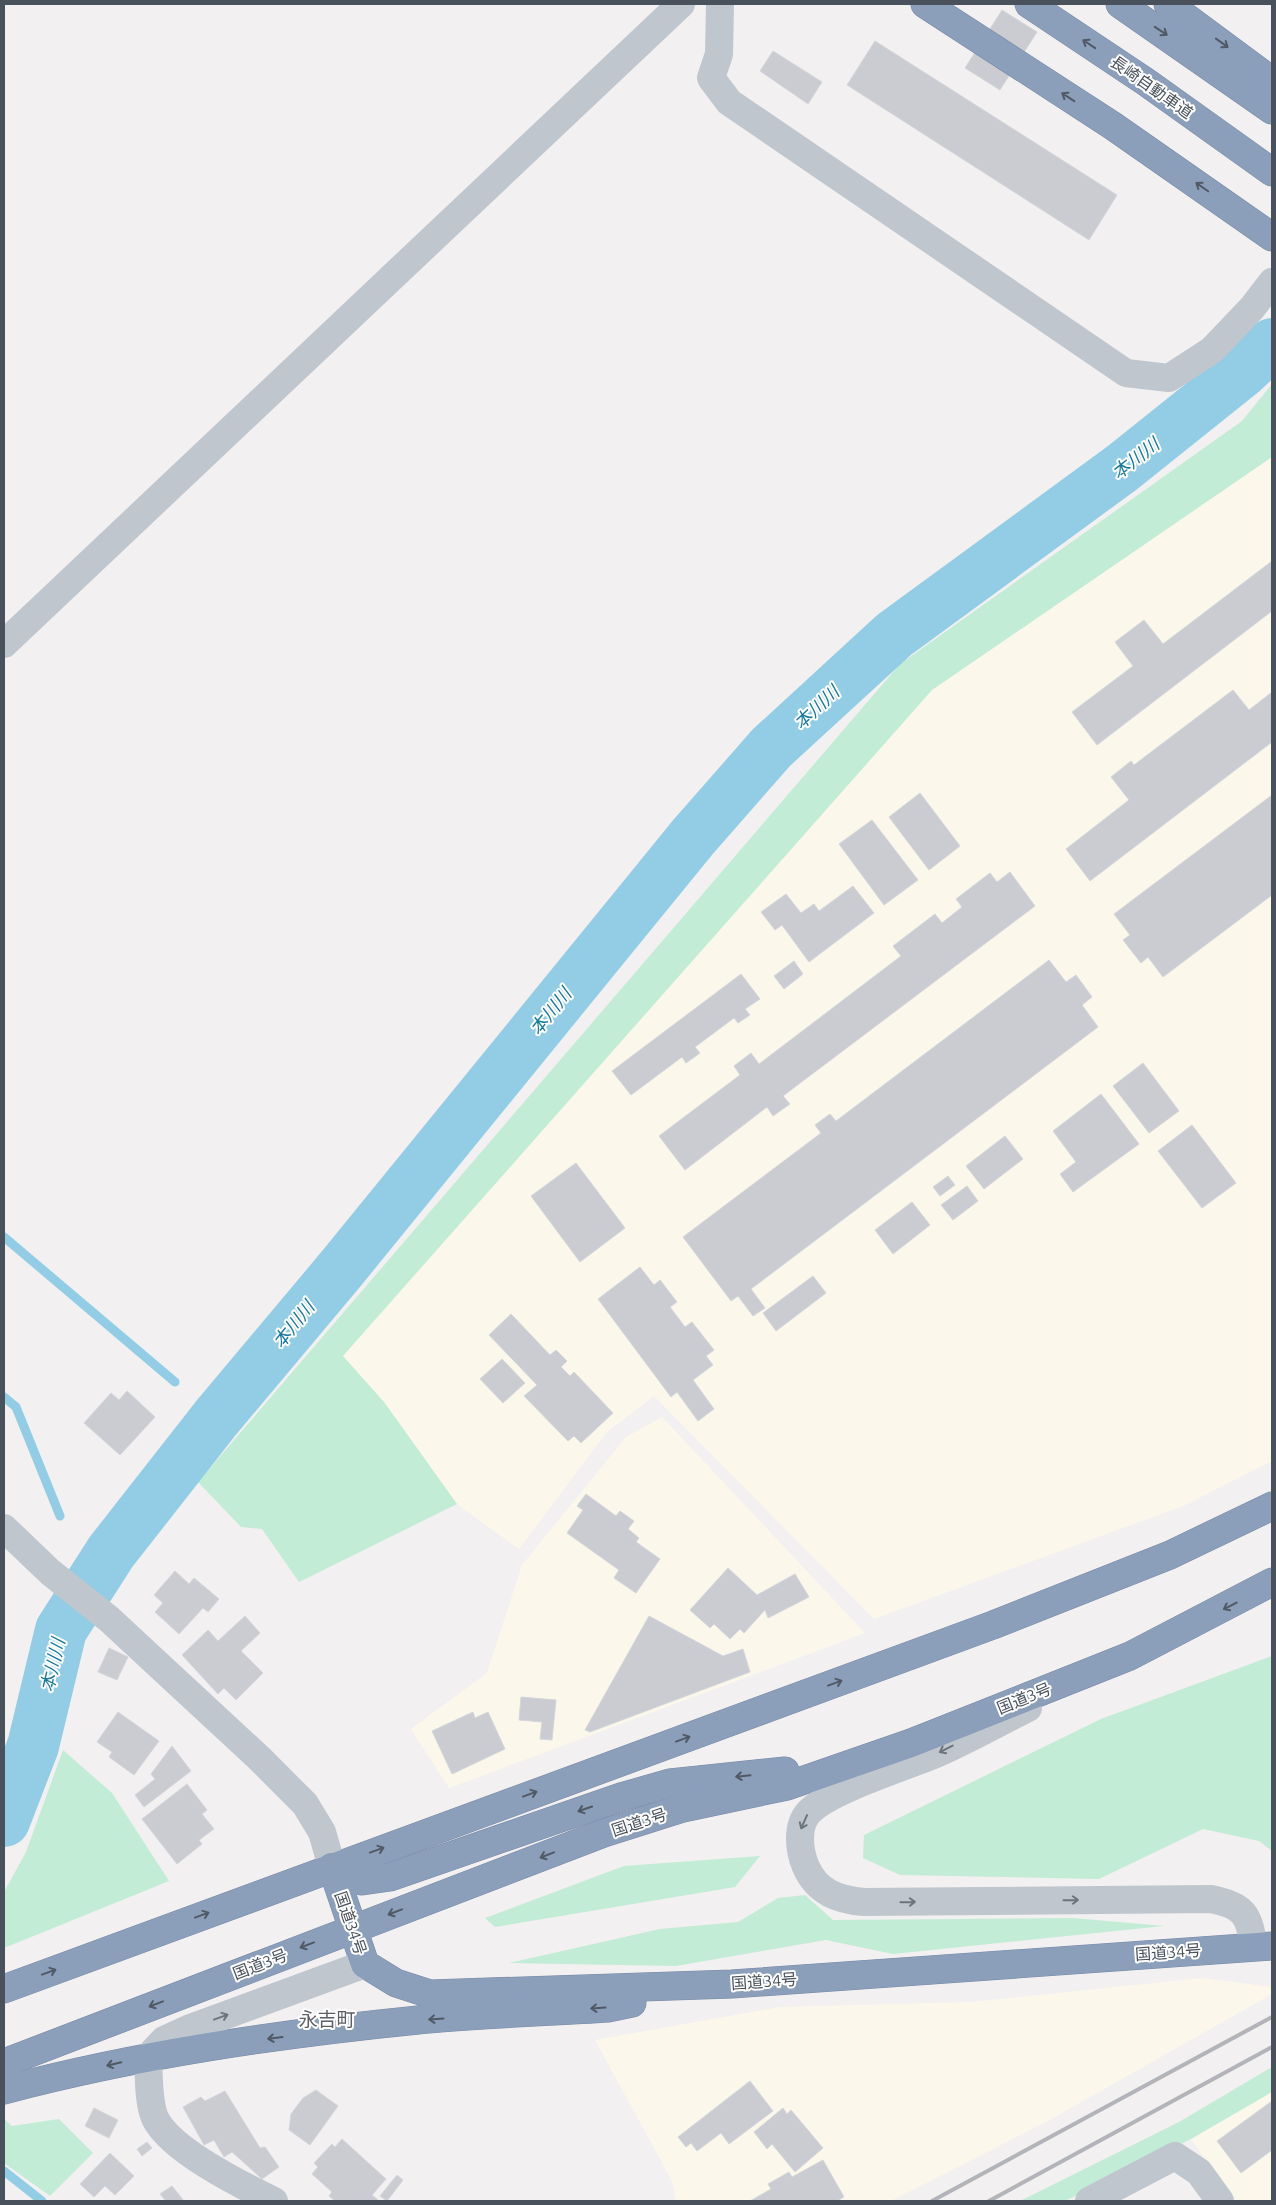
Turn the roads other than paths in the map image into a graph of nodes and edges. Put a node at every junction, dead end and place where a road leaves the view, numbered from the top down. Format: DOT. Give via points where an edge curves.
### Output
graph roads {
  1 [pos="681,4"];
  2 [pos="720,4"];
  3 [pos="925,4"];
  4 [pos="1029,4"];
  5 [pos="1120,4"];
  6 [pos="1168,4"];
  7 [pos="1272,81"];
  8 [pos="1272,110"];
  9 [pos="1272,172"];
  10 [pos="1272,237"];
  11 [pos="1272,282"];
  12 [pos="4,644"];
  13 [pos="1272,1506"];
  14 [pos="4,1528"];
  15 [pos="1272,1582"];
  16 [pos="1130,1656"];
  17 [pos="910,1743"];
  18 [pos="332,1866"];
  19 [pos="353,1928"];
  20 [pos="1262,1945"];
  21 [pos="365,1964"];
  22 [pos="732,1984"];
  23 [pos="4,1988"];
  24 [pos="148,2056"];
  25 [pos="4,2063"];
  26 [pos="4,2090"];
  27 [pos="274,2201"];
  28 [pos="1089,2201"];
  29 [pos="1220,2201"];
  1 -- 12 [label="street"];
  2 -- 11 [label="street" via="720,54 711,78 729,102 1126,373 1170,378 1212,350"];
  10 -- 3 [label="highway, one-way" via="1113,126"];
  9 -- 4 [label="highway, 長崎自動車道, one-way"];
  5 -- 8 [label="highway, one-way"];
  6 -- 7 [label="highway, one-way"];
  18 -- 13 [label="highway, one-way" via="1028,1612 1170,1555"];
  14 -- 18 [label="street" via="50,1572 109,1619 305,1804 322,1832"];
  15 -- 16 [label="highway, 国道3号, one-way"];
  16 -- 17 [label="highway, 国道3号"];
  16 -- 20 [label="street, one-way" via="938,1753 822,1802 808,1813 800,1830 806,1867 828,1894 864,1902 1211,1899 1228,1902 1243,1912"];
  17 -- 18 [label="highway, one-way" via="809,1768 670,1783 621,1796 390,1877 362,1881"];
  17 -- 19 [label="highway, 国道3号, one-way" via="787,1786 683,1808 604,1833"];
  18 -- 19 [label="highway, 国道34号"];
  23 -- 18 [label="highway, one-way"];
  19 -- 21 [label="highway, 国道34号"];
  19 -- 25 [label="highway, 国道3号, one-way"];
  20 -- 22 [label="highway, 国道34号"];
  21 -- 22 [label="highway, 国道34号" via="396,1983 430,1994"];
  24 -- 21 [label="street, one-way" via="164,2040"];
  22 -- 24 [label="highway, one-way" via="608,2008 419,2020"];
  24 -- 26 [label="highway, one-way"];
  24 -- 27 [label="street" via="149,2088 155,2118 171,2138 233,2182"];
  28 -- 29 [label="street" via="1175,2156 1199,2172"];
}
